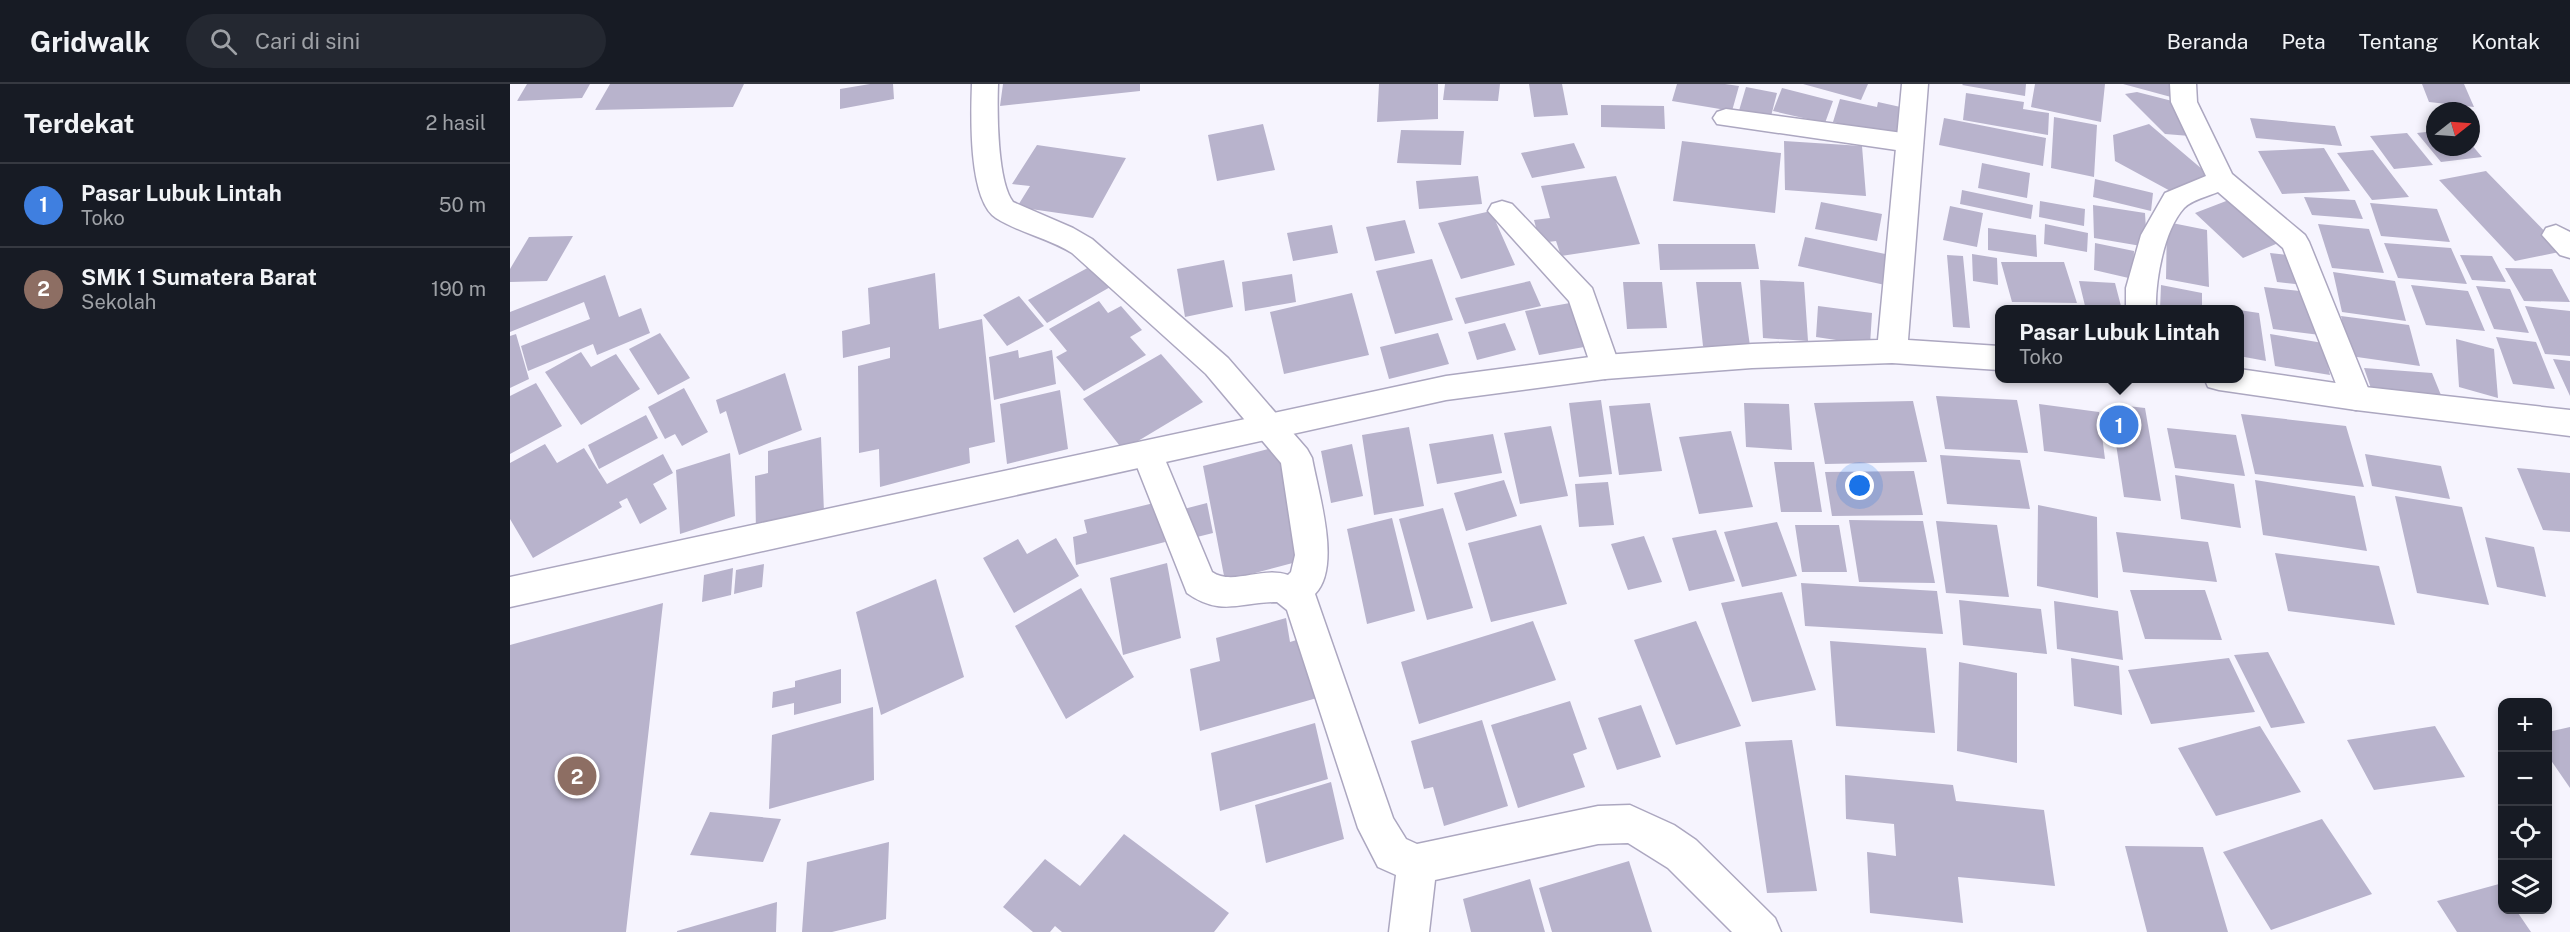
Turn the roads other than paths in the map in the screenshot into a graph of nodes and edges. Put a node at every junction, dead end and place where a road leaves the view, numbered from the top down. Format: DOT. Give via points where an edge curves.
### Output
graph roads {
  1 [pos="985,84"];
  2 [pos="1915,84"];
  3 [pos="2183,84"];
  4 [pos="1726,118"];
  5 [pos="1910,143"];
  6 [pos="2221,180"];
  7 [pos="1502,211"];
  8 [pos="2141,305"];
  9 [pos="1892,351"];
  10 [pos="1995,358"];
  11 [pos="1605,367"];
  12 [pos="2244,382"];
  13 [pos="2356,398"];
  14 [pos="2570,423"];
  15 [pos="1270,426"];
  16 [pos="1148,454"];
  17 [pos="510,592"];
  18 [pos="1294,592"];
  19 [pos="1417,864"];
  20 [pos="1409,932"];
  21 [pos="1761,932"];
  1 -- 15 [label="street" via="983,111 994,199 1000,207 1082,246 1217,366"];
  2 -- 5 [label="street"];
  3 -- 6 [label="street" via="2184,102"];
  4 -- 5 [label="street"];
  5 -- 9 [label="street"];
  6 -- 8 [label="street" via="2175,200 2154,235 2140,288"];
  6 -- 13 [label="street" via="2295,242"];
  7 -- 11 [label="street" via="1582,296"];
  9 -- 10 [label="street"];
  9 -- 11 [label="street"];
  11 -- 15 [label="street" via="1446,388"];
  12 -- 13 [label="street"];
  13 -- 14 [label="street"];
  15 -- 16 [label="street"];
  15 -- 18 [label="street" via="1296,458 1312,555 1306,579"];
  16 -- 17 [label="street"];
  16 -- 18 [label="street" via="1205,589 1228,593 1282,585"];
  18 -- 19 [label="street" via="1318,649 1377,828 1392,853"];
  19 -- 20 [label="street"];
  19 -- 21 [label="street" via="1598,825 1630,824 1682,854"];
}
